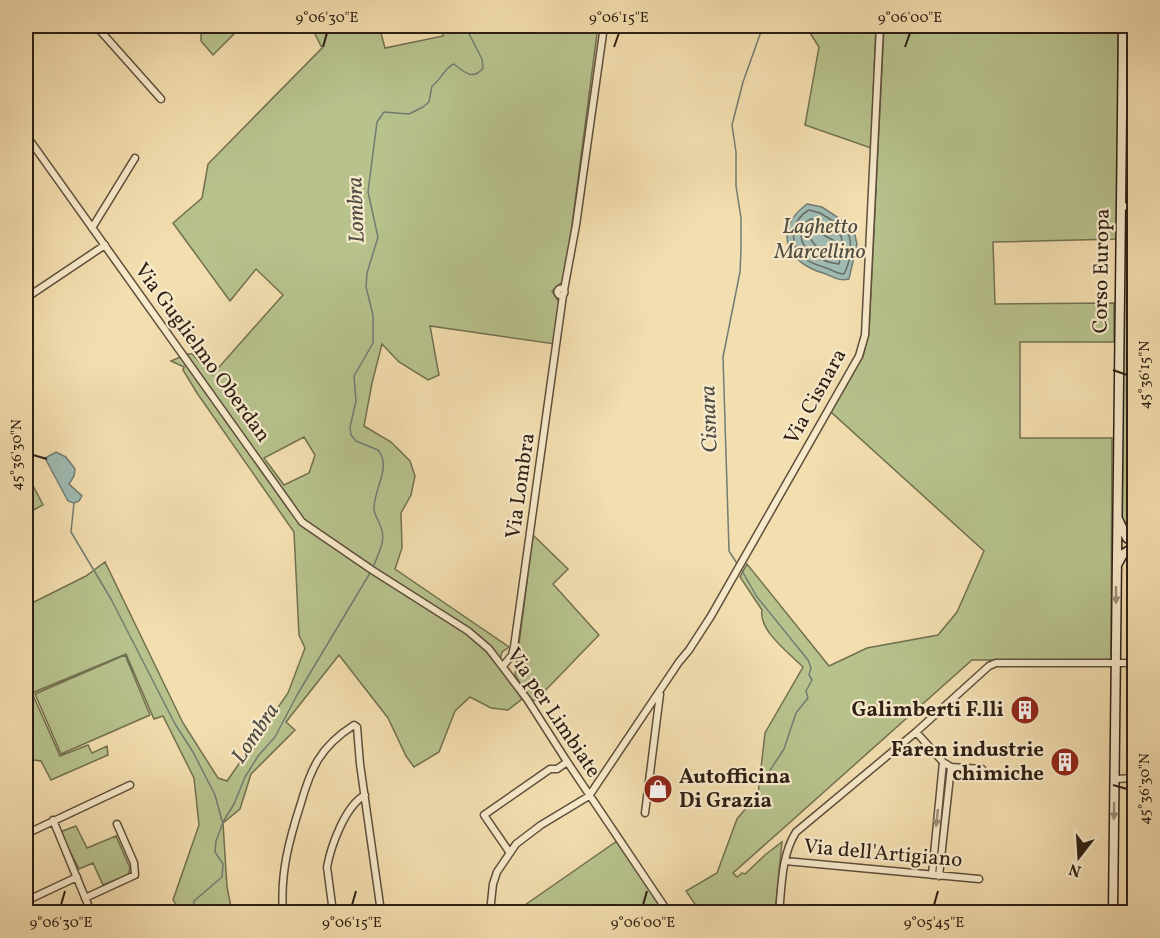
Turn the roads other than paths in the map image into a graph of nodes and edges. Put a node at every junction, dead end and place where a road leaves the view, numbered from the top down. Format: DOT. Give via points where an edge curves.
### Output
graph roads {
  1 [pos="96,26"];
  2 [pos="604,26"];
  3 [pos="879,26"];
  4 [pos="1123,26"];
  5 [pos="161,99"];
  6 [pos="26,135"];
  7 [pos="135,158"];
  8 [pos="1134,206"];
  9 [pos="1121,207"];
  10 [pos="92,228"];
  11 [pos="105,245"];
  12 [pos="26,298"];
  13 [pos="1117,516"];
  14 [pos="1134,545"];
  15 [pos="372,570"];
  16 [pos="1116,571"];
  17 [pos="1116,662"];
  18 [pos="1134,663"];
  19 [pos="503,666"];
  20 [pos="660,692"];
  21 [pos="916,732"];
  22 [pos="567,762"];
  23 [pos="943,762"];
  24 [pos="951,767"];
  25 [pos="982,769"];
  26 [pos="1115,778"];
  27 [pos="1134,778"];
  28 [pos="130,785"];
  29 [pos="365,795"];
  30 [pos="589,796"];
  31 [pos="645,813"];
  32 [pos="53,820"];
  33 [pos="117,824"];
  34 [pos="26,834"];
  35 [pos="510,853"];
  36 [pos="785,861"];
  37 [pos="932,875"];
  38 [pos="939,876"];
  39 [pos="77,877"];
  40 [pos="979,879"];
  41 [pos="85,898"];
  42 [pos="26,901"];
  43 [pos="1134,910"];
  44 [pos="1113,911"];
  45 [pos="91,912"];
  46 [pos="283,912"];
  47 [pos="333,912"];
  48 [pos="381,912"];
  49 [pos="490,912"];
  50 [pos="668,912"];
  51 [pos="779,912"];
  1 -- 5 [label="street"];
  2 -- 19 [label="street, Via Lombra" via="576,225 562,292 563,307 514,647"];
  3 -- 20 [label="street, Via Cisnara" via="866,335 859,356 741,564"];
  4 -- 9 [label="street, Corso Europa"];
  6 -- 10 [label="street, Via Guglielmo Oberdan"];
  7 -- 10 [label="street"];
  8 -- 9 [label="street"];
  9 -- 13 [label="street, Corso Europa"];
  10 -- 11 [label="street, Via Guglielmo Oberdan"];
  11 -- 12 [label="street"];
  11 -- 15 [label="street, Via Guglielmo Oberdan" via="302,522"];
  13 -- 14 [label="street" via="1124,534"];
  13 -- 16 [label="street, Corso Europa"];
  14 -- 16 [label="street" via="1123,554"];
  15 -- 19 [label="street, Via per Limbiate" via="468,631"];
  16 -- 17 [label="street, Corso Europa, one-way"];
  17 -- 18 [label="street"];
  17 -- 21 [label="street" via="996,663"];
  17 -- 26 [label="street, Corso Europa"];
  19 -- 22 [label="street, Via per Limbiate"];
  20 -- 30 [label="street, Via Cisnara"];
  20 -- 31 [label="street"];
  21 -- 23 [label="street"];
  21 -- 36 [label="street" via="796,832"];
  22 -- 30 [label="street, Via per Limbiate"];
  22 -- 35 [label="street" via="550,769 484,814"];
  23 -- 24 [label="street"];
  23 -- 37 [label="street, one-way"];
  24 -- 25 [label="street"];
  24 -- 38 [label="street"];
  26 -- 27 [label="street"];
  26 -- 44 [label="street, Corso Europa, one-way"];
  28 -- 32 [label="street"];
  29 -- 46 [label="street" via="354,725 337,736 318,761 304,793 282,872"];
  29 -- 47 [label="street" via="350,809 328,861"];
  29 -- 48 [label="street"];
  30 -- 35 [label="street" via="526,836"];
  30 -- 50 [label="street, Via per Limbiate"];
  32 -- 34 [label="street"];
  32 -- 39 [label="street"];
  33 -- 41 [label="street" via="134,863 135,875"];
  35 -- 49 [label="street" via="497,872"];
  36 -- 37 [label="street, Via dell'Artigiano"];
  36 -- 51 [label="street"];
  37 -- 38 [label="street, Via dell'Artigiano"];
  38 -- 40 [label="street, Via dell'Artigiano"];
  39 -- 41 [label="street"];
  39 -- 42 [label="street"];
  41 -- 45 [label="street"];
  43 -- 44 [label="street"];
}
